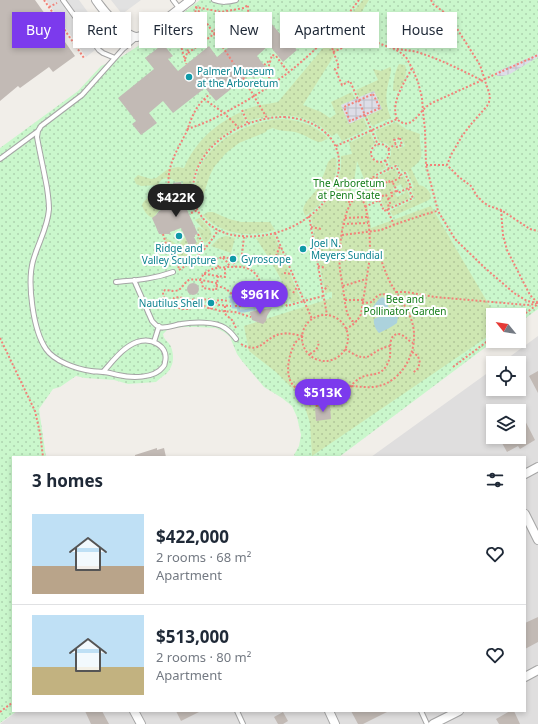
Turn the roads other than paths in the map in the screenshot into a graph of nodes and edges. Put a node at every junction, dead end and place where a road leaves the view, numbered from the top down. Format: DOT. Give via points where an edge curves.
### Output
graph roads {
  1 [pos="62,0"];
  2 [pos="96,0"];
  3 [pos="173,0"];
  4 [pos="214,0"];
  5 [pos="236,0"];
  6 [pos="194,4"];
  7 [pos="180,9"];
  8 [pos="138,37"];
  9 [pos="115,58"];
  10 [pos="38,131"];
  11 [pos="0,159"];
  12 [pos="173,272"];
  13 [pos="134,280"];
  14 [pos="116,282"];
  15 [pos="159,326"];
  16 [pos="236,340"];
  17 [pos="154,342"];
  18 [pos="103,372"];
  19 [pos="538,467"];
  20 [pos="526,473"];
  21 [pos="526,516"];
  22 [pos="538,540"];
  23 [pos="538,670"];
  24 [pos="526,676"];
  25 [pos="135,712"];
  26 [pos="237,712"];
  27 [pos="329,712"];
  28 [pos="421,712"];
  29 [pos="457,712"];
  30 [pos="141,724"];
  31 [pos="243,724"];
  32 [pos="335,724"];
  33 [pos="427,724"];
  34 [pos="433,724"];
  1 -- 9 [label="lane" via="99,50"];
  2 -- 8 [label="street" via="116,23 131,35"];
  3 -- 7 [label="lane"];
  4 -- 5 [label="lane"];
  6 -- 7 [label="street"];
  7 -- 8 [label="street"];
  8 -- 9 [label="lane"];
  9 -- 10 [label="lane" via="82,95"];
  10 -- 11 [label="lane"];
  10 -- 18 [label="lane" via="49,207 31,272 30,290 38,329 43,344 53,356 77,368"];
  12 -- 13 [label="lane"];
  13 -- 14 [label="lane"];
  13 -- 15 [label="lane" via="152,321"];
  15 -- 16 [label="lane" via="217,324 226,328"];
  15 -- 17 [label="lane"];
  17 -- 18 [label="lane" via="138,342 126,348"];
  17 -- 18 [label="lane" via="164,349 166,357 164,367 152,375 138,377"];
  19 -- 20 [label="street"];
  21 -- 22 [label="street"];
  23 -- 24 [label="street"];
  25 -- 30 [label="street"];
  26 -- 31 [label="lane"];
  27 -- 32 [label="street"];
  28 -- 33 [label="lane"];
  29 -- 34 [label="street"];
}
